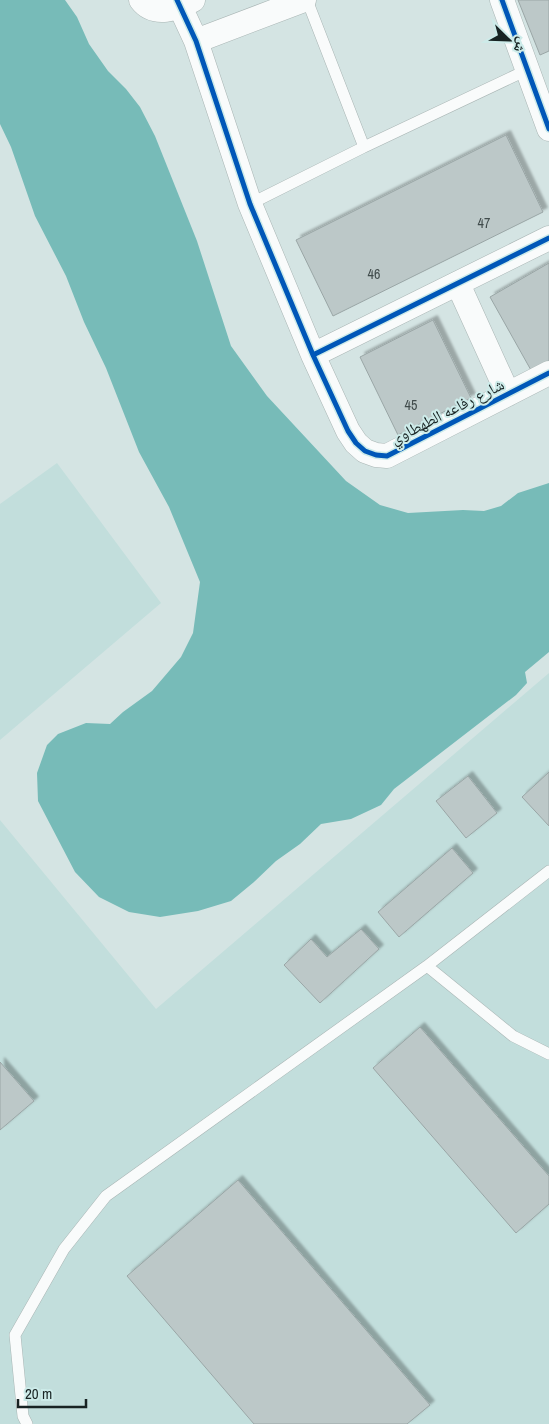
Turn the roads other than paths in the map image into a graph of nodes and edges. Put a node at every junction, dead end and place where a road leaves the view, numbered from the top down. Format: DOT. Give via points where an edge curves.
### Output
graph roads {
  1 [pos="141,0"];
  2 [pos="305,0"];
  3 [pos="502,0"];
  4 [pos="184,2"];
  5 [pos="196,40"];
  6 [pos="535,82"];
  7 [pos="549,129"];
  8 [pos="364,147"];
  9 [pos="250,204"];
  10 [pos="549,238"];
  11 [pos="458,284"];
  12 [pos="313,355"];
  13 [pos="549,374"];
  14 [pos="508,394"];
  15 [pos="549,871"];
  16 [pos="427,966"];
  17 [pos="549,1054"];
  18 [pos="27,1424"];
  1 -- 4 [label="street" via="159,10"];
  2 -- 5 [label="street"];
  2 -- 8 [label="lane"];
  3 -- 6 [label="street"];
  4 -- 5 [label="street"];
  5 -- 9 [label="street"];
  6 -- 7 [label="street"];
  6 -- 8 [label="lane"];
  8 -- 9 [label="lane"];
  9 -- 12 [label="street"];
  10 -- 11 [label="street"];
  11 -- 12 [label="street"];
  11 -- 14 [label="street"];
  12 -- 14 [label="street, شارع رفاعه الطهطاوي" via="348,431 356,443 376,455 387,456"];
  13 -- 14 [label="street, شارع رفاعه الطهطاوي"];
  15 -- 16 [label="lane"];
  16 -- 17 [label="lane" via="513,1036"];
  16 -- 18 [label="lane" via="106,1196 64,1249 15,1334 23,1416"];
}
